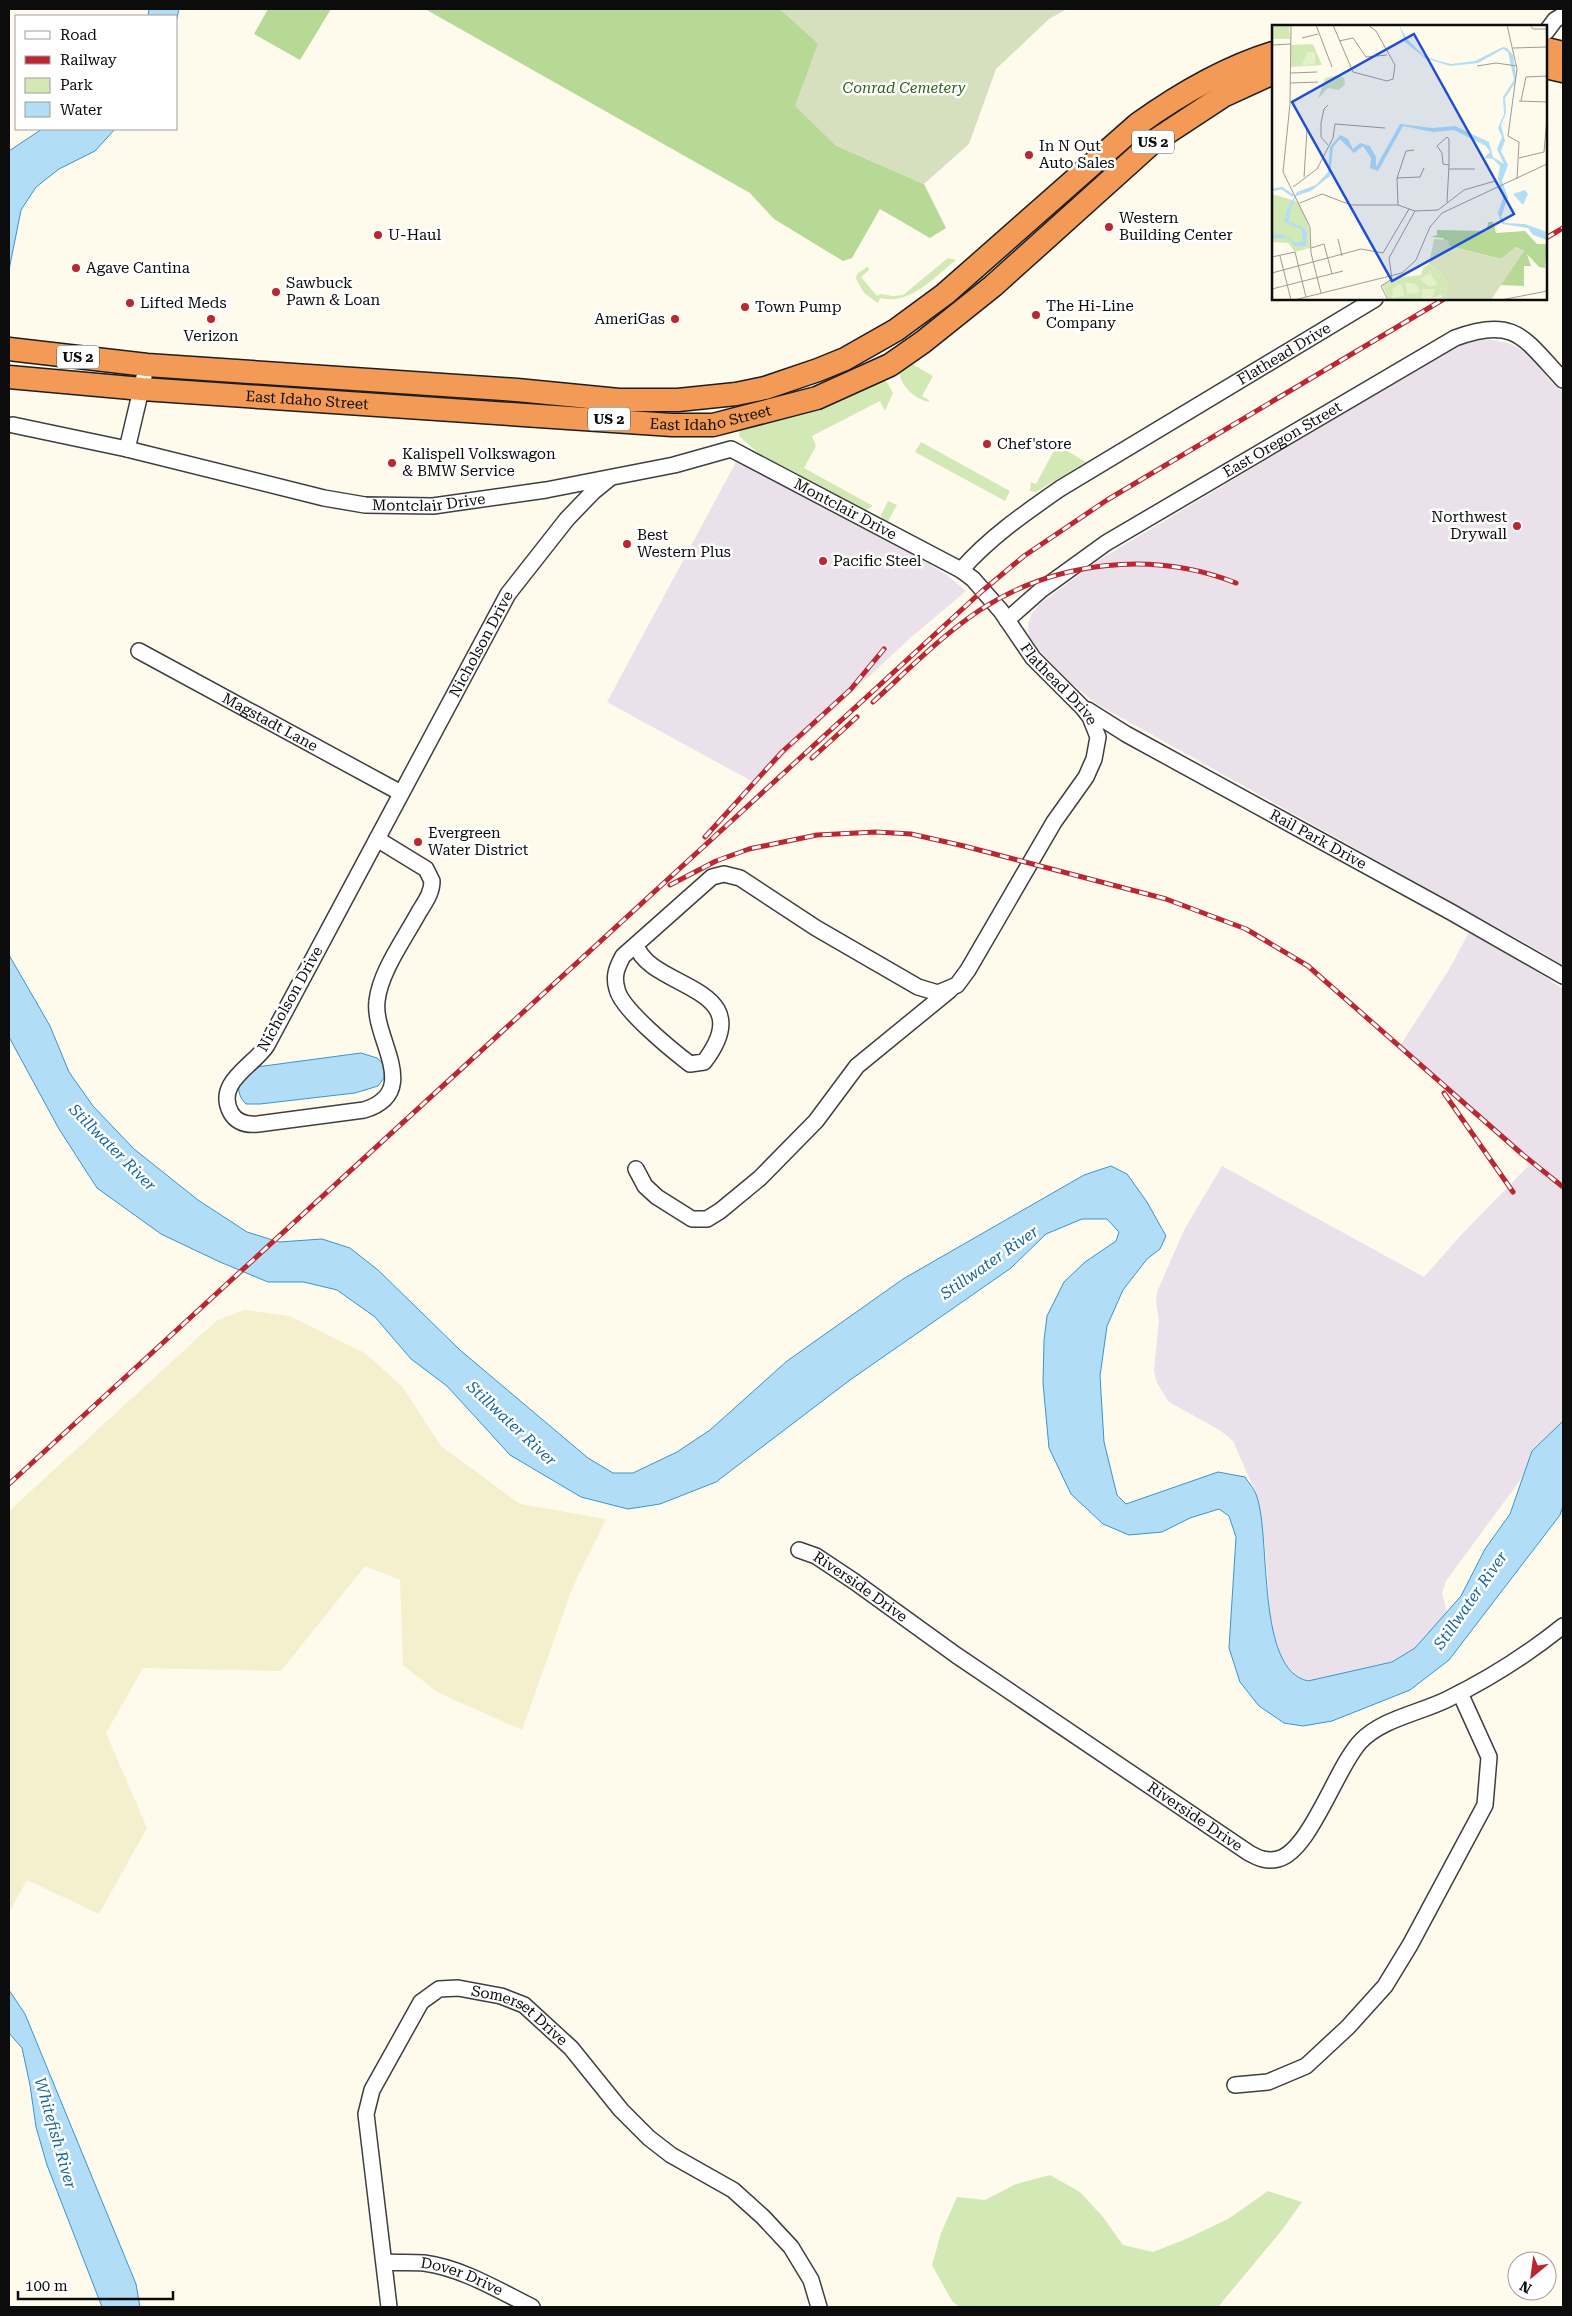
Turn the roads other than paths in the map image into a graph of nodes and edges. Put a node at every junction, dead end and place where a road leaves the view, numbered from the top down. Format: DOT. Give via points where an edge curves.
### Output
graph roads {
  1 [pos="1563,15"];
  2 [pos="1547,31"];
  3 [pos="1547,49"];
  4 [pos="1272,53"];
  5 [pos="1563,53"];
  6 [pos="1547,66"];
  7 [pos="1563,71"];
  8 [pos="1272,73"];
  9 [pos="1373,300"];
  10 [pos="9,349"];
  11 [pos="15,377"];
  12 [pos="144,377"];
  13 [pos="1563,380"];
  14 [pos="382,381"];
  15 [pos="215,394"];
  16 [pos="13,425"];
  17 [pos="713,425"];
  18 [pos="127,449"];
  19 [pos="731,449"];
  20 [pos="620,474"];
  21 [pos="962,570"];
  22 [pos="1007,620"];
  23 [pos="139,651"];
  24 [pos="1075,699"];
  25 [pos="401,793"];
  26 [pos="377,839"];
  27 [pos="636,945"];
  28 [pos="1563,976"];
  29 [pos="957,985"];
  30 [pos="636,1169"];
  31 [pos="799,1550"];
  32 [pos="1563,1626"];
  33 [pos="1460,1693"];
  34 [pos="1235,2084"];
  35 [pos="385,2262"];
  36 [pos="389,2307"];
  37 [pos="532,2307"];
  38 [pos="819,2307"];
  1 -- 2 [label="street"];
  3 -- 5 [label="highway"];
  4 -- 14 [label="highway, East Idaho Street / US 2" via="1214,77 1166,104 1120,138 921,313 871,346 818,370 765,388 678,400 619,400"];
  6 -- 7 [label="highway"];
  8 -- 17 [label="highway, East Idaho Street / US 2" via="1223,96 1153,142 1000,280 890,365 817,398"];
  9 -- 21 [label="street, Flathead Drive" via="1061,488 1011,523 977,552"];
  10 -- 12 [label="highway, East Idaho Street / US 2"];
  11 -- 12 [label="highway, East Idaho Street / US 2"];
  12 -- 14 [label="highway, East Idaho Street / US 2"];
  12 -- 15 [label="highway, East Idaho Street / US 2"];
  12 -- 18 [label="street"];
  13 -- 22 [label="street, East Oregon Street" via="1530,343 1516,334 1502,329 1486,329 1454,338 1106,543 1041,590"];
  14 -- 15 [label="highway" via="357,386 247,384"];
  15 -- 17 [label="highway, East Idaho Street / US 2" via="672,425"];
  16 -- 18 [label="street, Montclair Drive"];
  17 -- 19 [label="street, Montclair Drive"];
  18 -- 20 [label="street, Montclair Drive" via="324,498 365,505 433,506 546,490"];
  19 -- 20 [label="street, Montclair Drive" via="674,465"];
  19 -- 21 [label="street, Montclair Drive"];
  20 -- 25 [label="street, Nicholson Drive" via="604,482 567,519 508,594"];
  21 -- 22 [label="street, Flathead Drive"];
  22 -- 24 [label="street, Flathead Drive" via="1034,658"];
  23 -- 25 [label="street, Magstadt Lane"];
  24 -- 28 [label="street, Rail Park Drive" via="1119,730"];
  24 -- 29 [label="street, Flathead Drive" via="1090,717 1098,737 1094,760"];
  25 -- 26 [label="street, Nicholson Drive"];
  26 -- 26 [label="street, Nicholson Drive" via="267,1045 231,1084 229,1106 234,1117 243,1123 258,1124 364,1110 379,1103 390,1088 392,1067 378,1020 377,996 427,898 432,881 426,869"];
  27 -- 27 [label="street" via="623,956 615,972 617,991 627,1007 677,1054 690,1064 704,1062 720,1032 718,1016 711,1002 693,988 646,963"];
  27 -- 29 [label="street" via="712,877 724,874 740,878 816,928 918,987 938,993"];
  29 -- 30 [label="street" via="856,1066 816,1121 760,1178 720,1212 707,1219 692,1219 651,1192"];
  31 -- 33 [label="street, Riverside Drive" via="825,1562 956,1655 1258,1858 1278,1859 1296,1847 1352,1752 1370,1733"];
  32 -- 33 [label="street, Riverside Drive" via="1530,1651"];
  33 -- 34 [label="street" via="1489,1757 1485,1805 1410,1945 1385,1986 1306,2066 1268,2082"];
  35 -- 36 [label="street, Somerset Drive"];
  35 -- 37 [label="street, Dover Drive" via="441,2267"];
  35 -- 38 [label="street, Somerset Drive" via="366,2114 372,2090 421,2002 439,1989 458,1988 502,1996 524,2005 571,2048 648,2138 733,2190 791,2247 811,2280"];
}
